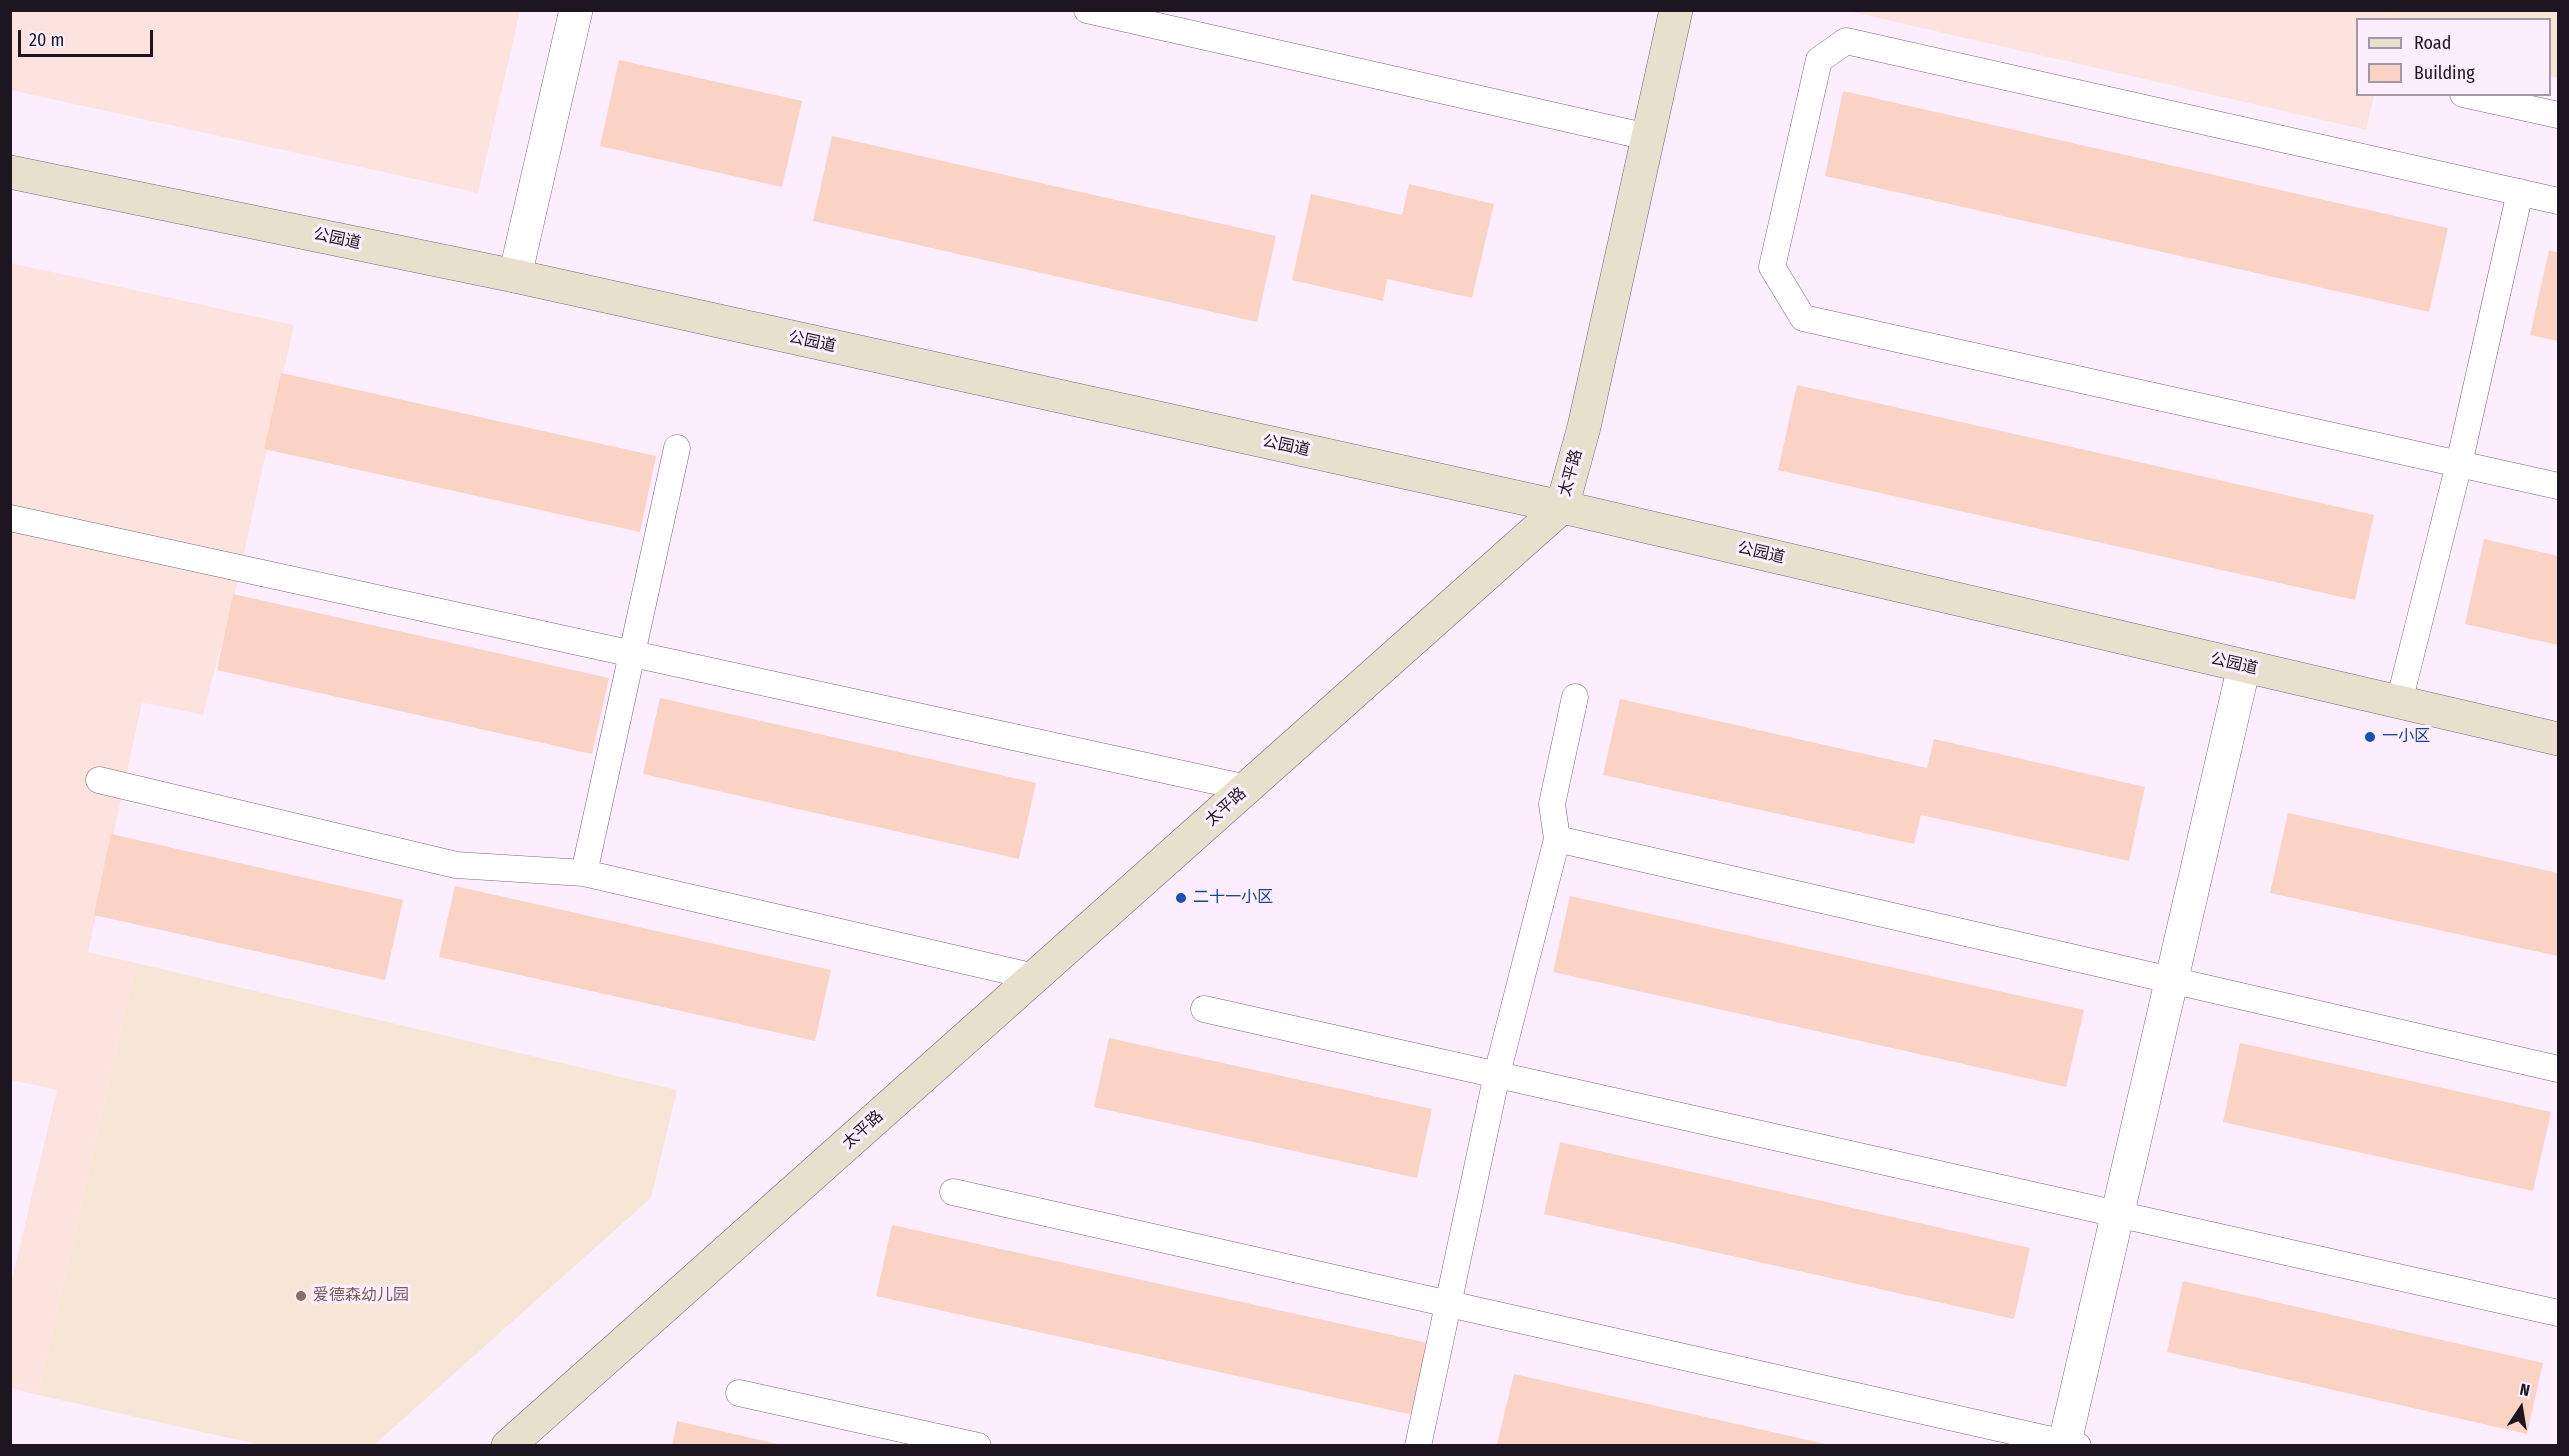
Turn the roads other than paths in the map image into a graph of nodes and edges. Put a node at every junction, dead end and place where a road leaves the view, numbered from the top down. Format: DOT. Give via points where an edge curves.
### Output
graph roads {
  1 [pos="576,10"];
  2 [pos="1087,10"];
  3 [pos="1676,10"];
  4 [pos="2472,96"];
  5 [pos="2559,115"];
  6 [pos="1648,137"];
  7 [pos="10,172"];
  8 [pos="2520,192"];
  9 [pos="2559,201"];
  10 [pos="515,276"];
  11 [pos="676,448"];
  12 [pos="2459,464"];
  13 [pos="2559,486"];
  14 [pos="1562,507"];
  15 [pos="10,518"];
  16 [pos="631,653"];
  17 [pos="2244,666"];
  18 [pos="1575,697"];
  19 [pos="2399,702"];
  20 [pos="2559,739"];
  21 [pos="99,780"];
  22 [pos="1247,788"];
  23 [pos="1557,839"];
  24 [pos="584,873"];
  25 [pos="1035,977"];
  26 [pos="2172,980"];
  27 [pos="1204,1009"];
  28 [pos="2559,1069"];
  29 [pos="1497,1074"];
  30 [pos="954,1192"];
  31 [pos="2118,1214"];
  32 [pos="1446,1303"];
  33 [pos="2559,1313"];
  34 [pos="739,1393"];
  35 [pos="2069,1445"];
  36 [pos="508,1446"];
  37 [pos="978,1446"];
  38 [pos="1418,1446"];
  1 -- 10 [label="street"];
  2 -- 6 [label="lane"];
  3 -- 6 [label="main road, 太平路"];
  4 -- 5 [label="lane"];
  6 -- 14 [label="main road, 太平路" via="1584,427"];
  7 -- 10 [label="main road, 公园道"];
  8 -- 9 [label="lane"];
  8 -- 12 [label="lane"];
  8 -- 12 [label="lane" via="1846,41 1819,60 1772,267 1803,318"];
  10 -- 14 [label="main road, 公园道"];
  11 -- 16 [label="lane"];
  12 -- 13 [label="lane"];
  12 -- 19 [label="lane"];
  14 -- 17 [label="main road, 公园道"];
  14 -- 22 [label="main road, 太平路"];
  15 -- 16 [label="lane"];
  16 -- 22 [label="lane"];
  16 -- 24 [label="lane"];
  17 -- 19 [label="main road, 公园道"];
  17 -- 26 [label="street"];
  18 -- 23 [label="lane" via="1552,804"];
  19 -- 20 [label="main road, 公园道"];
  21 -- 24 [label="lane" via="456,865"];
  22 -- 25 [label="main road, 太平路"];
  23 -- 26 [label="lane"];
  23 -- 29 [label="lane"];
  24 -- 25 [label="lane"];
  25 -- 36 [label="main road, 太平路"];
  26 -- 28 [label="lane"];
  26 -- 31 [label="street"];
  27 -- 29 [label="lane"];
  29 -- 31 [label="lane"];
  29 -- 32 [label="lane"];
  30 -- 32 [label="lane"];
  31 -- 33 [label="lane"];
  31 -- 35 [label="street"];
  32 -- 35 [label="lane"];
  32 -- 38 [label="lane"];
  34 -- 37 [label="lane"];
}
